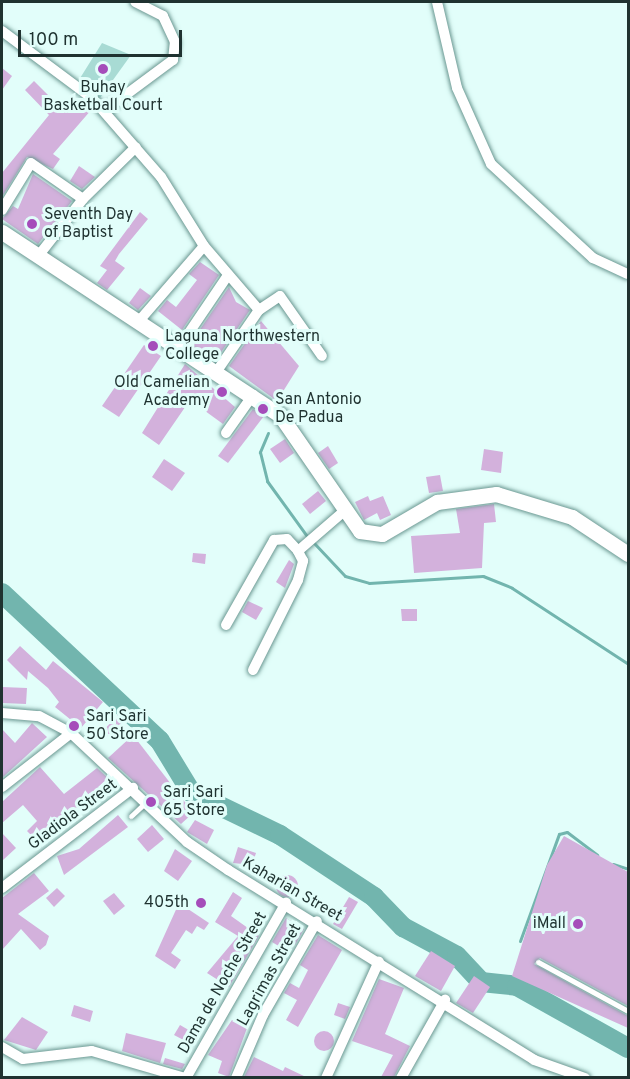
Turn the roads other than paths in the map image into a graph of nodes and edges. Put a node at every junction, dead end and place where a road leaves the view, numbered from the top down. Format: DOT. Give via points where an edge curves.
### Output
graph roads {
  1 [pos="135,2"];
  2 [pos="437,2"];
  3 [pos="2,31"];
  4 [pos="104,111"];
  5 [pos="136,147"];
  6 [pos="83,199"];
  7 [pos="2,210"];
  8 [pos="2,232"];
  9 [pos="204,246"];
  10 [pos="39,255"];
  11 [pos="628,274"];
  12 [pos="228,275"];
  13 [pos="259,310"];
  14 [pos="139,321"];
  15 [pos="180,346"];
  16 [pos="322,356"];
  17 [pos="217,370"];
  18 [pos="253,396"];
  19 [pos="226,433"];
  20 [pos="343,512"];
  21 [pos="298,551"];
  22 [pos="628,554"];
  23 [pos="226,625"];
  24 [pos="253,670"];
  25 [pos="2,713"];
  26 [pos="71,732"];
  27 [pos="2,787"];
  28 [pos="134,788"];
  29 [pos="145,803"];
  30 [pos="131,816"];
  31 [pos="2,888"];
  32 [pos="286,903"];
  33 [pos="318,921"];
  34 [pos="379,961"];
  35 [pos="538,962"];
  36 [pos="445,1000"];
  37 [pos="628,1011"];
  38 [pos="2,1047"];
  39 [pos="166,1075"];
  40 [pos="186,1077"];
  41 [pos="236,1077"];
  42 [pos="326,1077"];
  43 [pos="401,1077"];
  44 [pos="585,1077"];
  1 -- 4 [label="street" via="162,16 175,42 173,60"];
  2 -- 11 [label="street" via="457,88 491,164 593,258"];
  3 -- 4 [label="street" via="77,83"];
  4 -- 5 [label="street"];
  5 -- 6 [label="street"];
  5 -- 9 [label="street"];
  6 -- 7 [label="street" via="31,163"];
  6 -- 10 [label="street"];
  8 -- 10 [label="main road"];
  9 -- 12 [label="street"];
  9 -- 14 [label="street"];
  10 -- 14 [label="main road"];
  12 -- 13 [label="street"];
  12 -- 15 [label="street"];
  13 -- 16 [label="street" via="280,296"];
  13 -- 17 [label="street"];
  14 -- 15 [label="main road"];
  15 -- 17 [label="main road"];
  17 -- 18 [label="main road"];
  18 -- 19 [label="street"];
  18 -- 20 [label="main road" via="298,436"];
  20 -- 21 [label="street"];
  20 -- 22 [label="main road" via="360,531 382,534 437,502 496,494 572,517"];
  21 -- 23 [label="street" via="287,539 274,540"];
  21 -- 24 [label="street" via="303,561 298,580"];
  25 -- 26 [label="street, Kaharian Street" via="39,717"];
  26 -- 27 [label="street"];
  26 -- 28 [label="street, Kaharian Street"];
  28 -- 29 [label="street, Kaharian Street"];
  28 -- 31 [label="street, Gladiola Street"];
  29 -- 30 [label="lane"];
  29 -- 32 [label="street, Kaharian Street" via="187,842"];
  32 -- 33 [label="street, Kaharian Street"];
  32 -- 40 [label="street, Dama de Noche Street"];
  33 -- 34 [label="street, Kaharian Street"];
  33 -- 41 [label="street, Lagrimas Street" via="263,1015"];
  34 -- 36 [label="street, Kaharian Street"];
  34 -- 42 [label="street"];
  35 -- 37 [label="lane"];
  36 -- 43 [label="street"];
  36 -- 44 [label="street, Kaharian Street" via="534,1060"];
  38 -- 39 [label="street" via="23,1059 92,1051"];
  39 -- 40 [label="street"];
}
